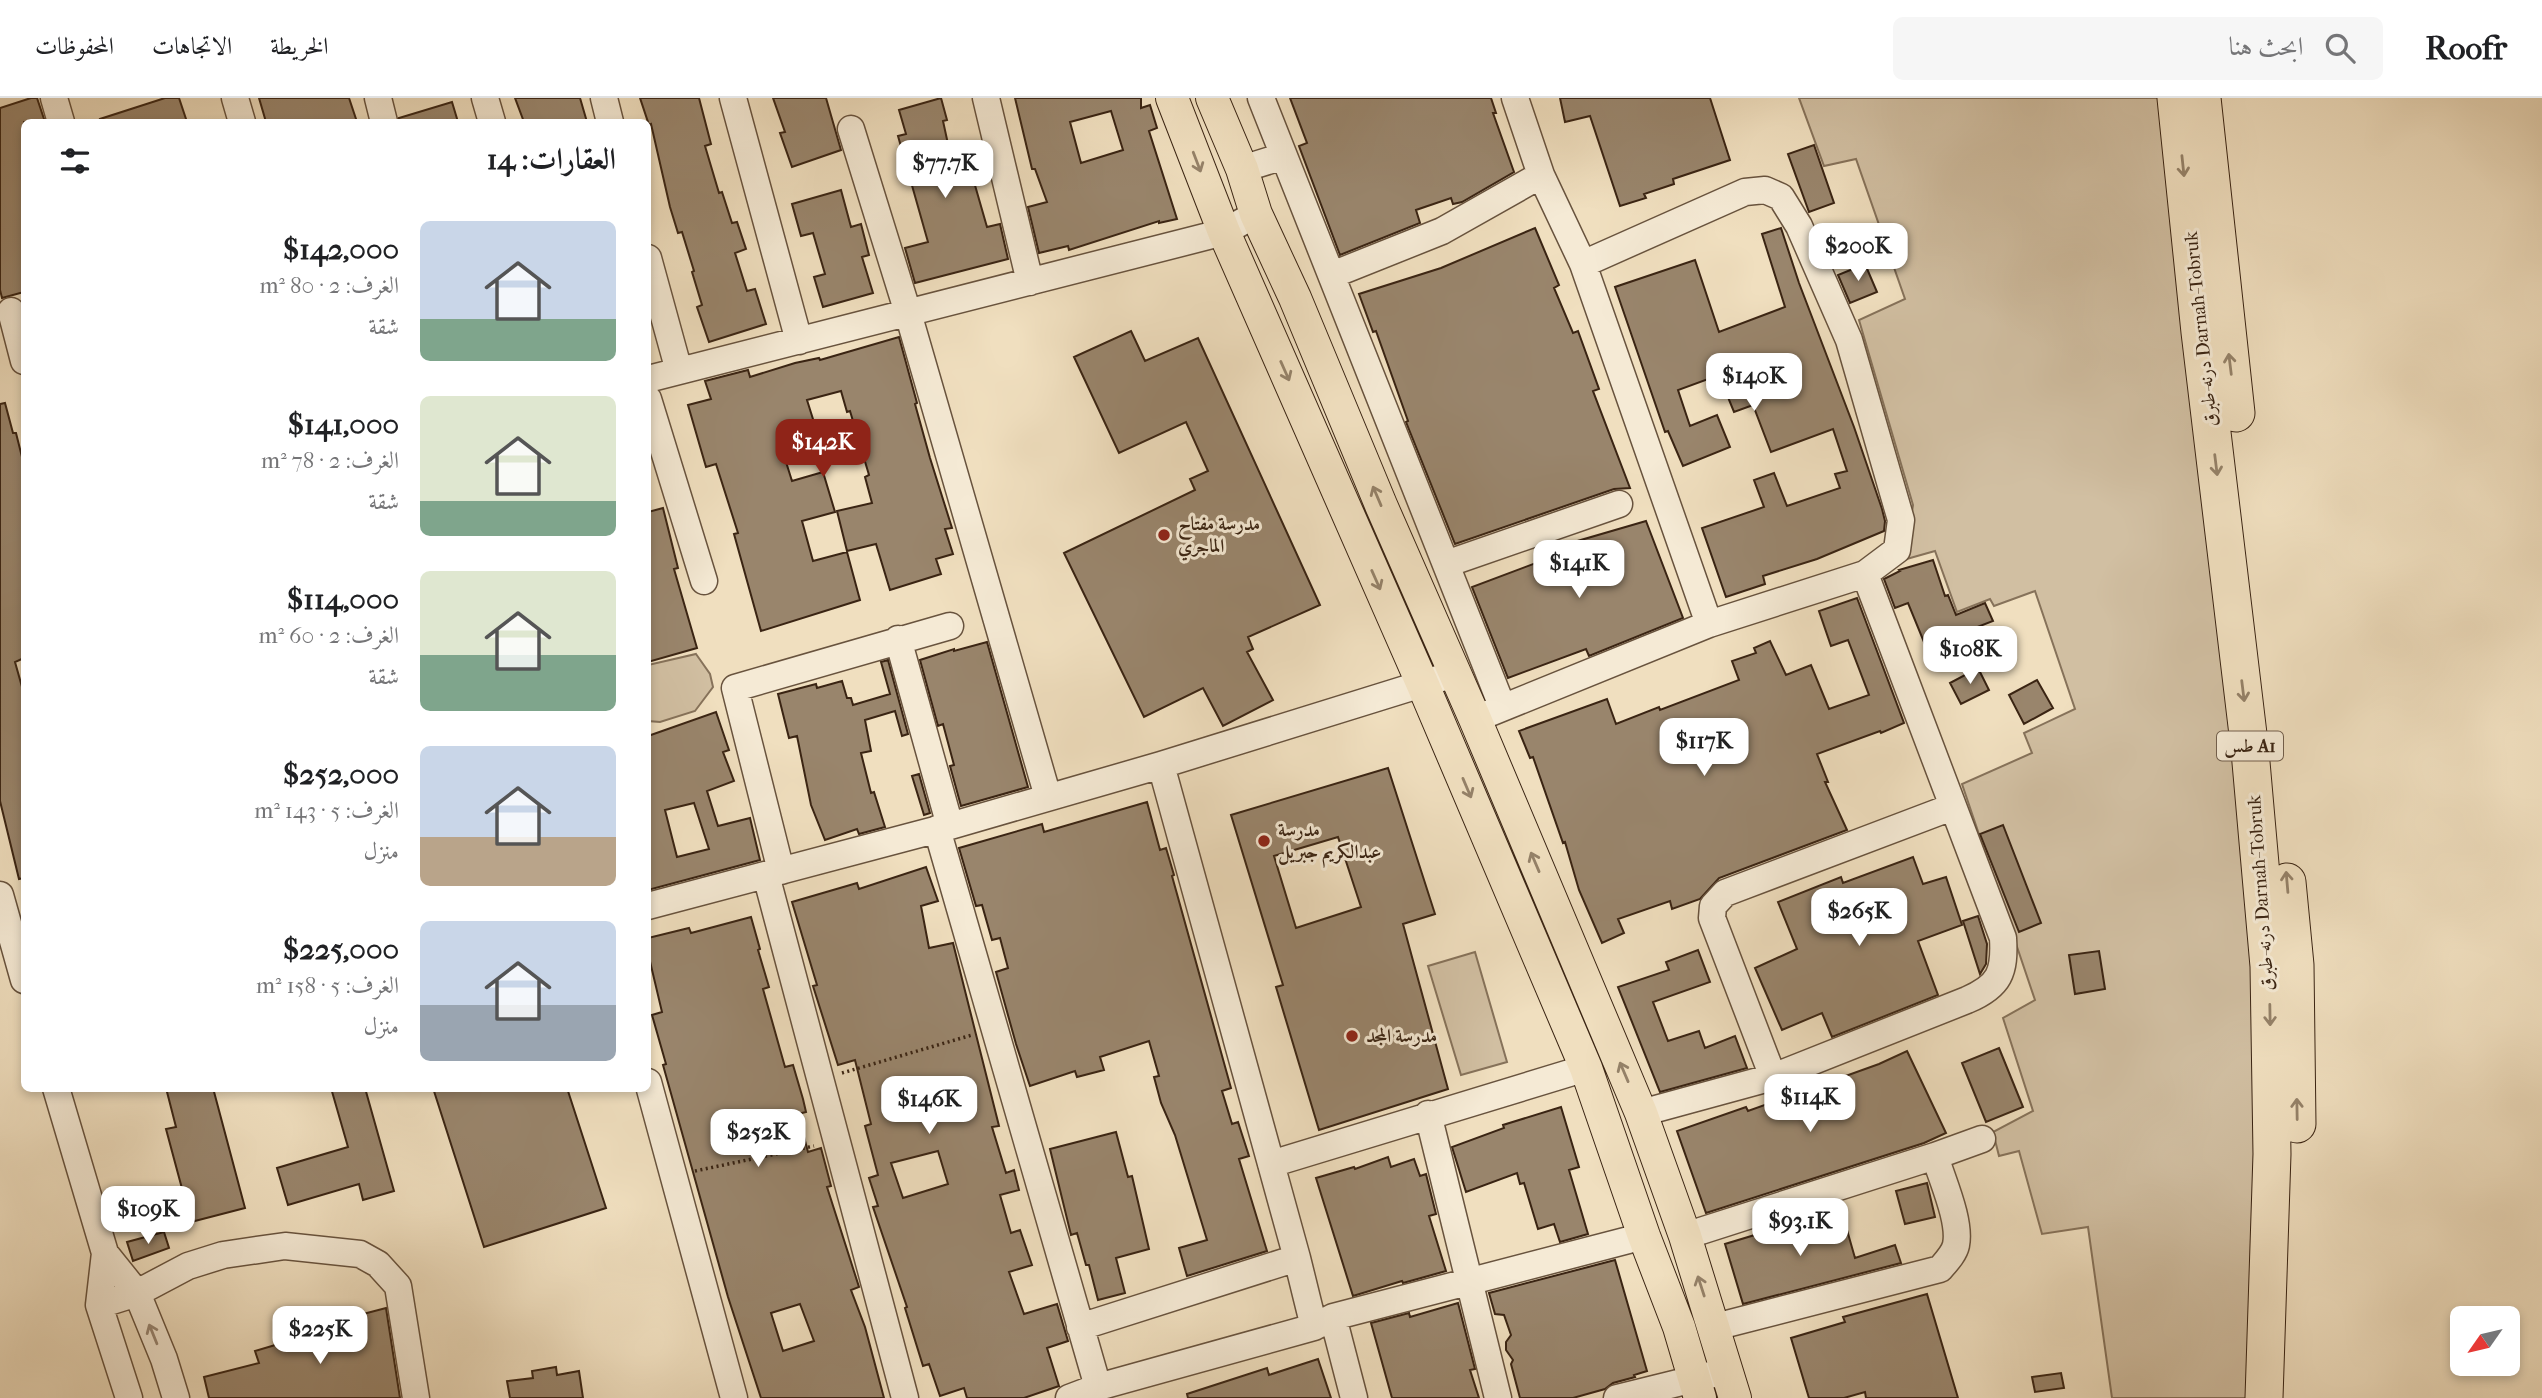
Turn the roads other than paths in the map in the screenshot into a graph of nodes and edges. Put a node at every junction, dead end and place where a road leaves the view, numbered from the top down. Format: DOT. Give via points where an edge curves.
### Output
graph roads {
  1 [pos="54,98"];
  2 [pos="235,98"];
  3 [pos="378,98"];
  4 [pos="485,98"];
  5 [pos="604,98"];
  6 [pos="733,98"];
  7 [pos="986,98"];
  8 [pos="1172,98"];
  9 [pos="1212,98"];
  10 [pos="1261,98"];
  11 [pos="1515,98"];
  12 [pos="2176,98"];
  13 [pos="2202,98"];
  14 [pos="60,119"];
  15 [pos="241,119"];
  16 [pos="383,119"];
  17 [pos="491,119"];
  18 [pos="609,119"];
  19 [pos="851,129"];
  20 [pos="1284,156"];
  21 [pos="1242,169"];
  22 [pos="1541,175"];
  23 [pos="1256,214"];
  24 [pos="1224,232"];
  25 [pos="1583,264"];
  26 [pos="651,269"];
  27 [pos="1332,275"];
  28 [pos="1030,282"];
  29 [pos="12,310"];
  30 [pos="908,313"];
  31 [pos="799,341"];
  32 [pos="21,348"];
  33 [pos="678,371"];
  34 [pos="651,378"];
  35 [pos="651,409"];
  36 [pos="1619,504"];
  37 [pos="1446,564"];
  38 [pos="1865,574"];
  39 [pos="704,582"];
  40 [pos="1709,624"];
  41 [pos="950,626"];
  42 [pos="898,639"];
  43 [pos="1454,674"];
  44 [pos="1423,685"];
  45 [pos="1489,713"];
  46 [pos="1161,765"];
  47 [pos="1048,797"];
  48 [pos="1952,807"];
  49 [pos="944,828"];
  50 [pos="774,873"];
  51 [pos="0,895"];
  52 [pos="651,905"];
  53 [pos="21,969"];
  54 [pos="1586,1068"];
  55 [pos="1773,1077"];
  56 [pos="57,1092"];
  57 [pos="651,1092"];
  58 [pos="1641,1113"];
  59 [pos="1428,1114"];
  60 [pos="1982,1139"];
  61 [pos="1935,1156"];
  62 [pos="1271,1164"];
  63 [pos="1644,1236"];
  64 [pos="1685,1236"];
  65 [pos="105,1254"];
  66 [pos="1297,1258"];
  67 [pos="1470,1281"];
  68 [pos="137,1293"];
  69 [pos="99,1305"];
  70 [pos="1324,1322"];
  71 [pos="1080,1327"];
  72 [pos="1715,1327"];
  73 [pos="1731,1385"];
  74 [pos="1098,1387"];
  75 [pos="1697,1388"];
  76 [pos="129,1398"];
  77 [pos="176,1398"];
  78 [pos="416,1398"];
  79 [pos="734,1398"];
  80 [pos="905,1398"];
  81 [pos="1069,1398"];
  82 [pos="1354,1398"];
  83 [pos="1498,1398"];
  84 [pos="1617,1398"];
  85 [pos="2264,1398"];
  86 [pos="2290,1398"];
  1 -- 14 [label="street"];
  2 -- 15 [label="street"];
  3 -- 16 [label="street"];
  4 -- 17 [label="street"];
  5 -- 18 [label="street"];
  6 -- 31 [label="street"];
  7 -- 28 [label="street"];
  8 -- 24 [label="main road, one-way"];
  9 -- 21 [label="main road"];
  10 -- 20 [label="street"];
  11 -- 22 [label="street"];
  12 -- 85 [label="highway, درنه-طبرق Darnah-Tobruk / طس A1, one-way" via="2250,751 2269,966 2272,1154"];
  86 -- 13 [label="highway, درنه-طبرق Darnah-Tobruk / طس A1, one-way" via="2298,1154 2295,965 2276,749"];
  19 -- 30 [label="street"];
  20 -- 21 [label="street"];
  20 -- 27 [label="street"];
  21 -- 23 [label="main road"];
  22 -- 25 [label="street"];
  22 -- 27 [label="street" via="1442,231"];
  23 -- 24 [label="street"];
  43 -- 23 [label="main road, one-way"];
  24 -- 28 [label="street"];
  24 -- 44 [label="main road, one-way"];
  25 -- 38 [label="street" via="1745,192 1765,190 1781,197 1799,226 1849,340 1901,520 1897,550"];
  25 -- 40 [label="street"];
  26 -- 33 [label="street"];
  27 -- 37 [label="street"];
  28 -- 30 [label="street"];
  29 -- 32 [label="street"];
  30 -- 31 [label="street"];
  30 -- 47 [label="street"];
  31 -- 33 [label="street"];
  33 -- 34 [label="street"];
  35 -- 39 [label="street"];
  36 -- 37 [label="street"];
  37 -- 45 [label="street"];
  38 -- 40 [label="street"];
  38 -- 48 [label="street"];
  40 -- 45 [label="street"];
  41 -- 42 [label="street"];
  42 -- 49 [label="street"];
  42 -- 50 [label="street" via="735,688"];
  43 -- 44 [label="street"];
  43 -- 45 [label="main road"];
  44 -- 46 [label="street"];
  44 -- 54 [label="main road, one-way"];
  58 -- 45 [label="main road, one-way"];
  46 -- 47 [label="street"];
  46 -- 62 [label="street"];
  47 -- 49 [label="street"];
  48 -- 55 [label="street" via="2003,938 2004,964 1997,979 1986,992"];
  48 -- 55 [label="street" via="1725,893 1713,906 1712,918"];
  49 -- 50 [label="street"];
  49 -- 71 [label="street" via="994,1028"];
  50 -- 52 [label="street"];
  50 -- 80 [label="street" via="820,1079"];
  51 -- 53 [label="street"];
  54 -- 59 [label="street"];
  54 -- 63 [label="main road"];
  55 -- 58 [label="street"];
  56 -- 65 [label="street"];
  57 -- 79 [label="street"];
  58 -- 64 [label="main road"];
  59 -- 62 [label="street"];
  59 -- 67 [label="street"];
  60 -- 61 [label="street"];
  61 -- 64 [label="street"];
  61 -- 72 [label="street" via="1956,1233 1952,1254 1940,1269"];
  62 -- 66 [label="street"];
  63 -- 67 [label="street"];
  63 -- 75 [label="main road"];
  72 -- 64 [label="main road, one-way"];
  65 -- 68 [label="street"];
  65 -- 69 [label="street"];
  66 -- 70 [label="street"];
  66 -- 71 [label="street"];
  67 -- 70 [label="street"];
  67 -- 83 [label="street"];
  68 -- 69 [label="street"];
  77 -- 68 [label="street, one-way"];
  68 -- 78 [label="street" via="188,1266 256,1249 285,1246 360,1254 378,1264 398,1286"];
  69 -- 76 [label="street"];
  70 -- 74 [label="street"];
  70 -- 82 [label="street"];
  71 -- 74 [label="street"];
  72 -- 73 [label="main road"];
  73 -- 75 [label="street"];
  74 -- 81 [label="street"];
  75 -- 84 [label="street"];
}
